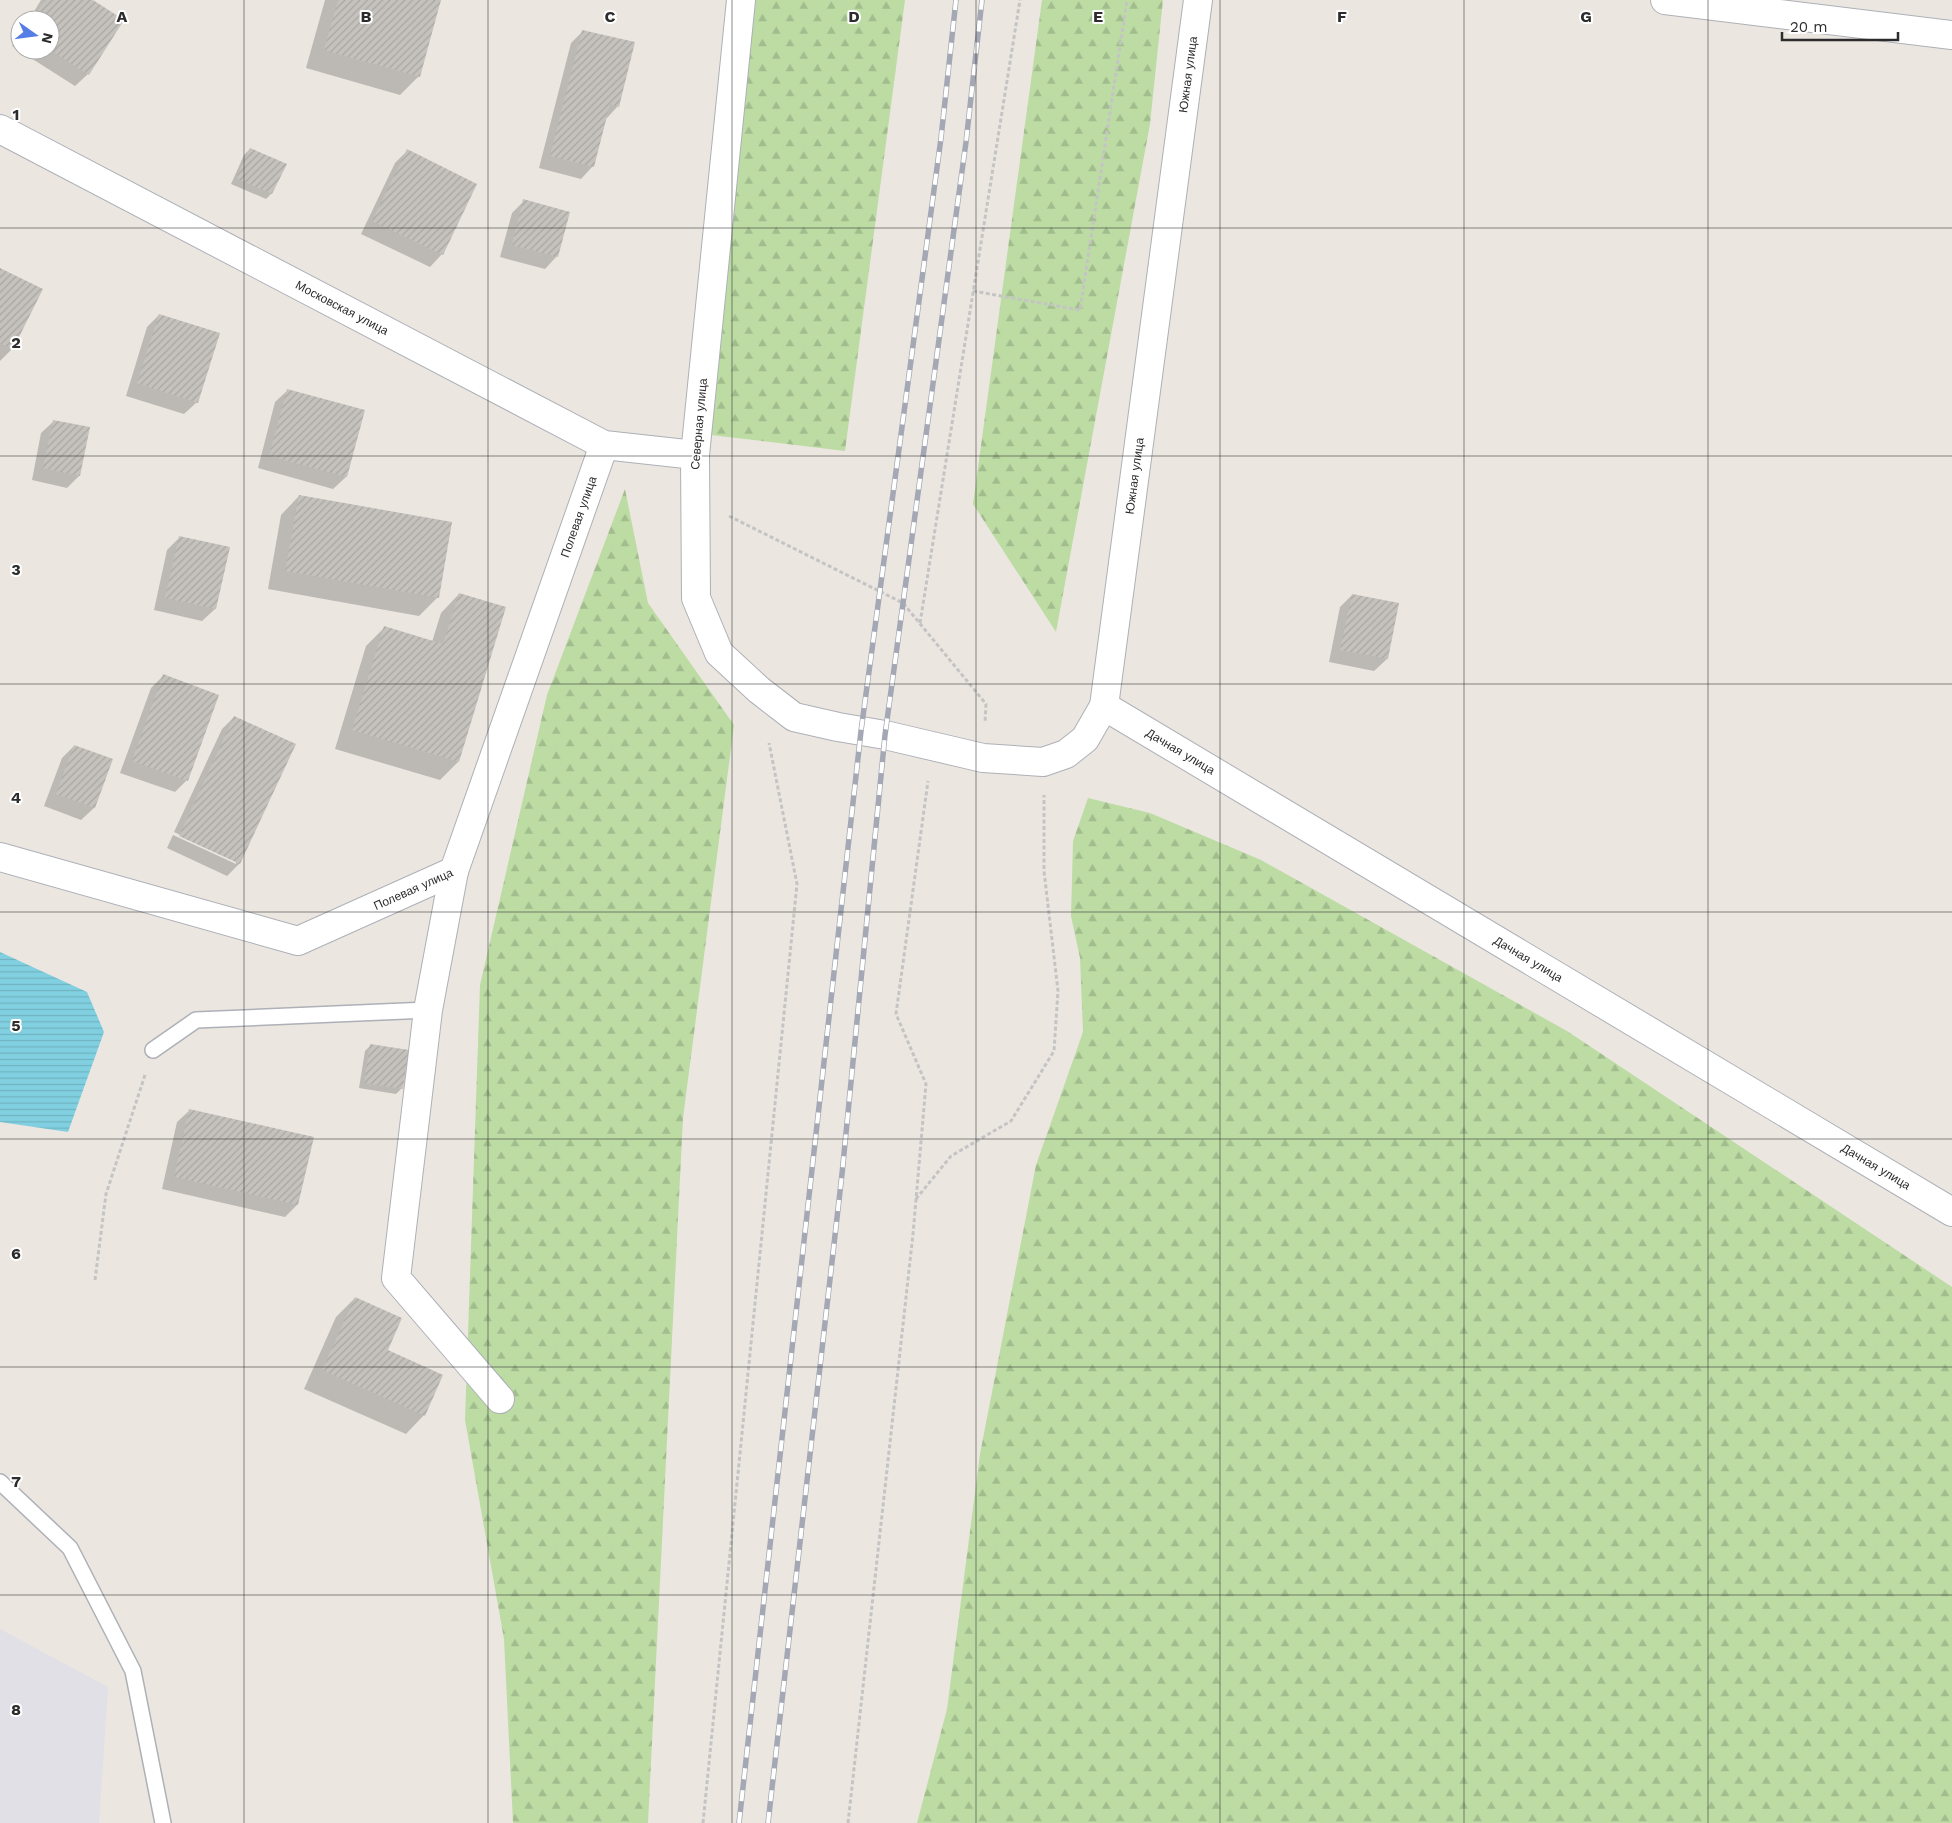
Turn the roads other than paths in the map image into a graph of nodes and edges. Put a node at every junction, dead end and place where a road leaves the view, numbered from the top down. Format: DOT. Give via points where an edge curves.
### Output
graph roads {
  1 [pos="741,0"];
  2 [pos="1198,0"];
  3 [pos="1665,0"];
  4 [pos="1952,35"];
  5 [pos="0,128"];
  6 [pos="604,445"];
  7 [pos="695,455"];
  8 [pos="1104,706"];
  9 [pos="885,735"];
  10 [pos="0,857"];
  11 [pos="454,870"];
  12 [pos="428,1010"];
  13 [pos="153,1050"];
  14 [pos="1952,1212"];
  15 [pos="500,1399"];
  16 [pos="0,1482"];
  17 [pos="163,1823"];
  1 -- 7 [label="street, Северная улица"];
  2 -- 8 [label="street, Южная улица"];
  3 -- 4 [label="street"];
  5 -- 6 [label="street, Московская улица"];
  6 -- 7 [label="street, Московская улица"];
  6 -- 11 [label="street, Полевая улица"];
  7 -- 9 [label="street, Северная улица" via="696,598 719,653 794,716"];
  8 -- 9 [label="street, Южная улица" via="1085,739 1066,754 1043,762 983,758"];
  8 -- 14 [label="street, Дачная улица"];
  10 -- 11 [label="street, Полевая улица" via="298,941"];
  11 -- 12 [label="street"];
  12 -- 13 [label="lane" via="196,1020"];
  12 -- 15 [label="street" via="396,1278"];
  16 -- 17 [label="lane" via="70,1548 133,1671"];
}
